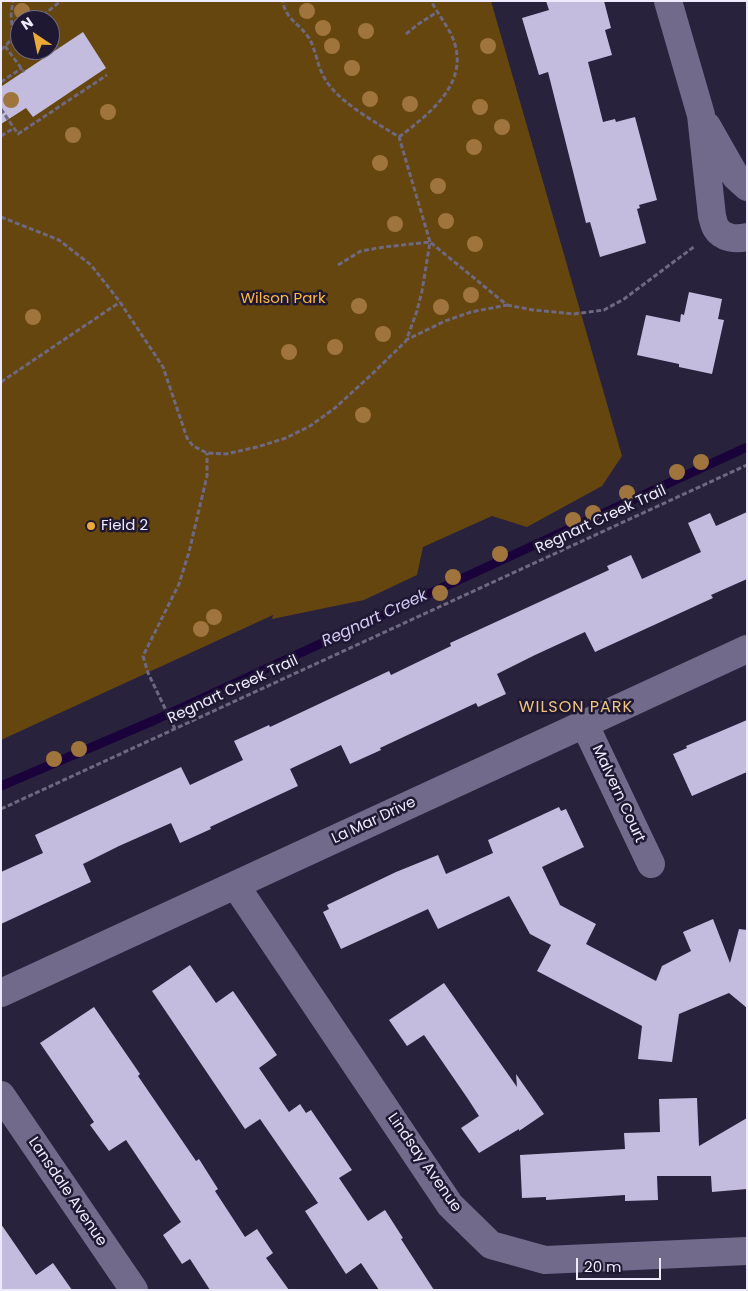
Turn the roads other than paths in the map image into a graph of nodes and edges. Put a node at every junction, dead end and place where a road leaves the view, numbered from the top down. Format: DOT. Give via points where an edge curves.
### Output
graph roads {
  1 [pos="668,1"];
  2 [pos="700,115"];
  3 [pos="747,187"];
  4 [pos="747,237"];
  5 [pos="747,649"];
  6 [pos="584,723"];
  7 [pos="651,864"];
  8 [pos="236,886"];
  9 [pos="1,993"];
  10 [pos="1,1095"];
  11 [pos="747,1251"];
  12 [pos="134,1290"];
  1 -- 2 [label="street"];
  2 -- 3 [label="street" via="736,177"];
  2 -- 4 [label="street" via="712,216 707,236 723,235 734,240"];
  5 -- 6 [label="street, La Mar Drive"];
  6 -- 7 [label="street, Malvern Court"];
  6 -- 8 [label="street, La Mar Drive"];
  8 -- 9 [label="street, La Mar Drive"];
  8 -- 11 [label="street, Lindsay Avenue" via="450,1205 491,1245 544,1260"];
  10 -- 12 [label="street, Lansdale Avenue"];
}
